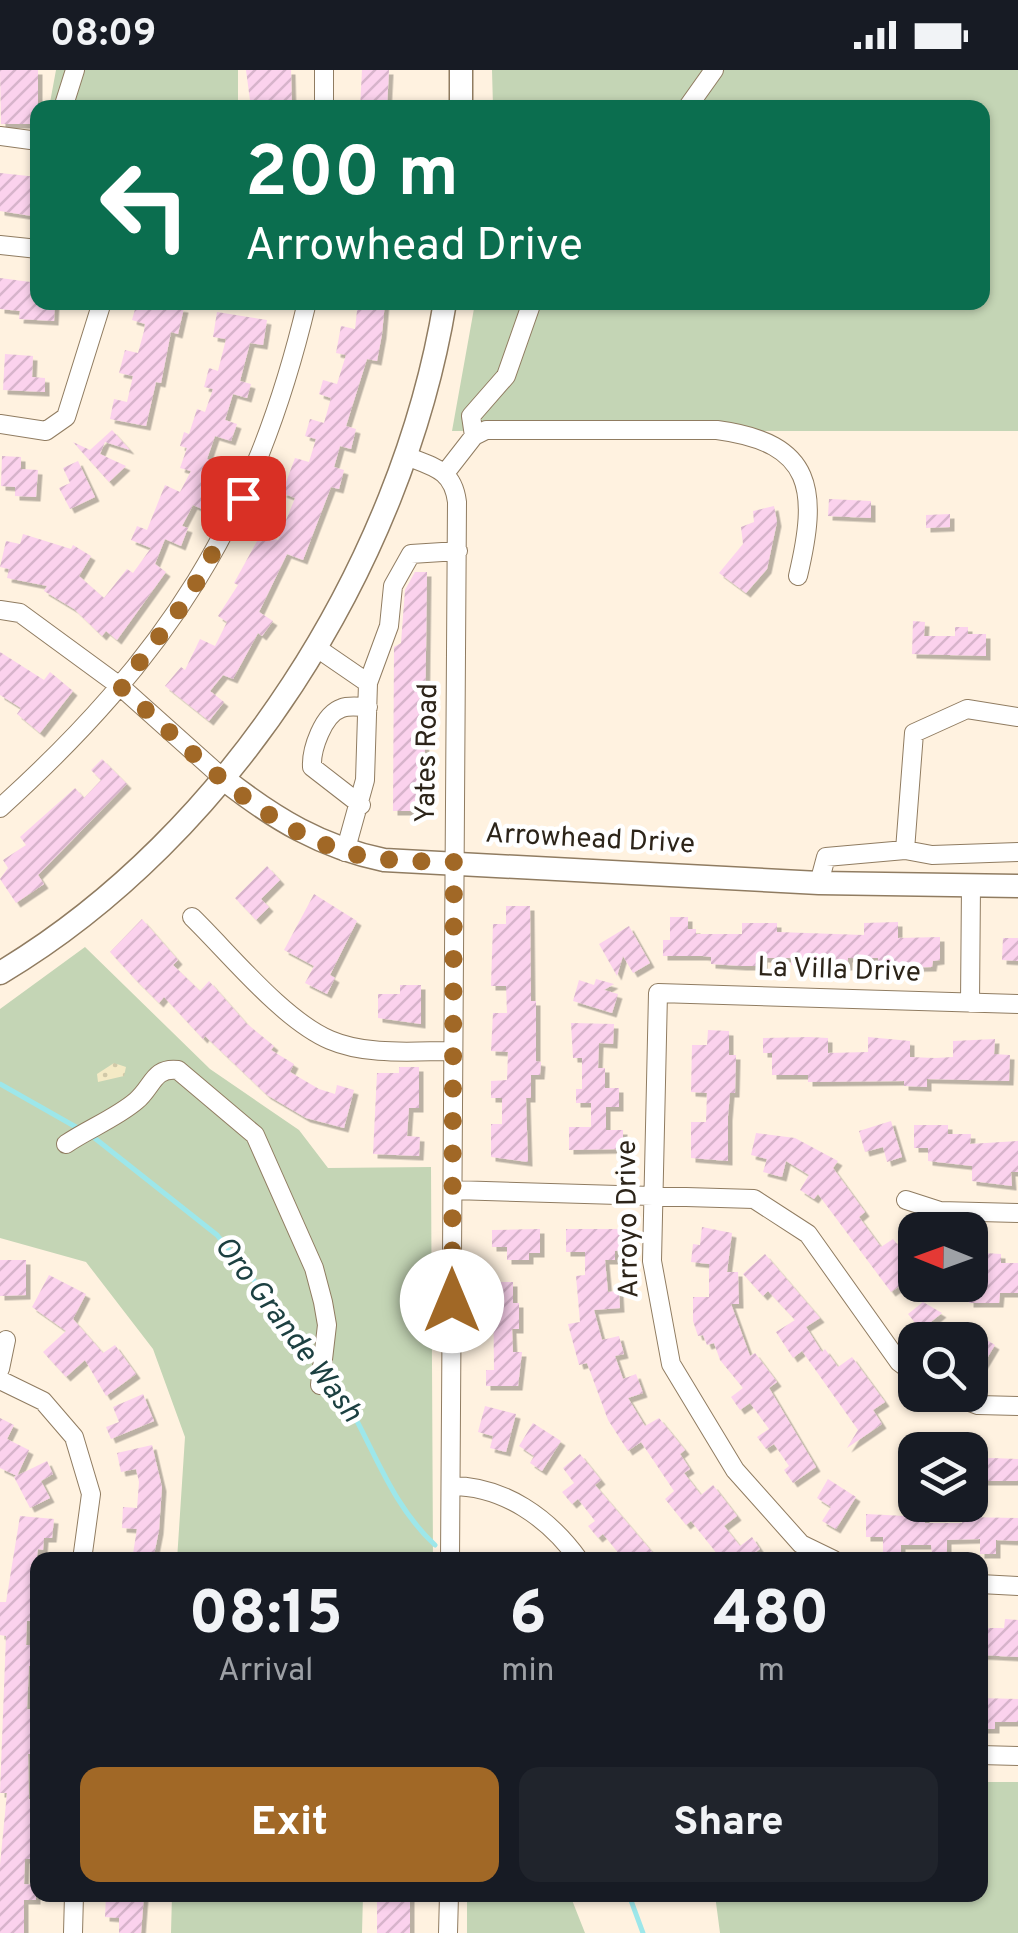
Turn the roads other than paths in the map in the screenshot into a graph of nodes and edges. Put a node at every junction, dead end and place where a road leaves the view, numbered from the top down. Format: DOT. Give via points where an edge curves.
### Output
graph roads {
  1 [pos="75,70"];
  2 [pos="324,70"];
  3 [pos="462,70"];
  4 [pos="714,70"];
  5 [pos="66,100"];
  6 [pos="324,100"];
  7 [pos="461,100"];
  8 [pos="693,100"];
  9 [pos="0,136"];
  10 [pos="30,140"];
  11 [pos="0,244"];
  12 [pos="30,248"];
  13 [pos="99,310"];
  14 [pos="305,310"];
  15 [pos="444,310"];
  16 [pos="529,310"];
  17 [pos="0,424"];
  18 [pos="474,436"];
  19 [pos="406,456"];
  20 [pos="446,472"];
  21 [pos="458,550"];
  22 [pos="798,576"];
  23 [pos="0,610"];
  24 [pos="317,648"];
  25 [pos="368,683"];
  26 [pos="121,687"];
  27 [pos="368,707"];
  28 [pos="1018,717"];
  29 [pos="225,780"];
  30 [pos="361,805"];
  31 [pos="0,808"];
  32 [pos="904,850"];
  33 [pos="345,852"];
  34 [pos="1018,852"];
  35 [pos="454,862"];
  36 [pos="818,883"];
  37 [pos="970,886"];
  38 [pos="1018,886"];
  39 [pos="192,916"];
  40 [pos="0,973"];
  41 [pos="658,993"];
  42 [pos="970,1003"];
  43 [pos="1018,1004"];
  44 [pos="453,1051"];
  45 [pos="66,1144"];
  46 [pos="453,1190"];
  47 [pos="654,1195"];
  48 [pos="906,1200"];
  49 [pos="1018,1213"];
  50 [pos="6,1340"];
  51 [pos="898,1362"];
  52 [pos="0,1370"];
  53 [pos="0,1380"];
  54 [pos="320,1385"];
  55 [pos="988,1405"];
  56 [pos="1018,1406"];
  57 [pos="451,1486"];
  58 [pos="83,1552"];
  59 [pos="450,1552"];
  60 [pos="573,1552"];
  61 [pos="818,1552"];
  62 [pos="988,1584"];
  63 [pos="1018,1586"];
  64 [pos="988,1755"];
  65 [pos="1018,1756"];
  66 [pos="74,1902"];
  67 [pos="448,1902"];
  68 [pos="74,1933"];
  69 [pos="448,1933"];
  1 -- 5 [label="street"];
  2 -- 6 [label="street"];
  3 -- 7 [label="main road"];
  4 -- 8 [label="street"];
  9 -- 10 [label="street"];
  11 -- 12 [label="street"];
  13 -- 17 [label="street" via="66,416 46,430"];
  14 -- 26 [label="street" via="256,472 188,598"];
  15 -- 19 [label="main road"];
  16 -- 18 [label="street" via="506,376 471,416"];
  18 -- 20 [label="street"];
  18 -- 22 [label="street" via="533,427 750,434 782,448 806,484 812,518"];
  19 -- 20 [label="street"];
  19 -- 24 [label="main road" via="366,556"];
  20 -- 21 [label="street, Yates Road" via="455,488"];
  21 -- 25 [label="street" via="411,554 393,586 390,626"];
  21 -- 35 [label="street, Yates Road"];
  23 -- 26 [label="street, Arrowhead Drive" via="20,613"];
  24 -- 25 [label="street"];
  24 -- 29 [label="main road"];
  25 -- 27 [label="street"];
  26 -- 29 [label="street, Arrowhead Drive"];
  26 -- 31 [label="street"];
  27 -- 30 [label="street"];
  27 -- 30 [label="street" via="344,706 333,713 311,751 312,768 324,781"];
  28 -- 32 [label="street" via="967,709 914,733"];
  29 -- 33 [label="main road, Arrowhead Drive" via="286,825"];
  29 -- 40 [label="main road" via="125,879"];
  30 -- 33 [label="street"];
  32 -- 34 [label="street"];
  32 -- 36 [label="street" via="826,856"];
  33 -- 35 [label="main road, Arrowhead Drive"];
  35 -- 36 [label="main road, Arrowhead Drive"];
  35 -- 44 [label="street, Yates Road"];
  36 -- 37 [label="main road, Arrowhead Drive"];
  37 -- 38 [label="main road, Arrowhead Drive"];
  37 -- 42 [label="street"];
  39 -- 44 [label="street" via="279,1002 330,1040 370,1050"];
  41 -- 42 [label="street, La Villa Drive"];
  41 -- 47 [label="street, Arroyo Drive"];
  42 -- 43 [label="street, La Villa Drive"];
  44 -- 46 [label="street, Yates Road"];
  45 -- 54 [label="street" via="136,1102 168,1069 178,1070 249,1128 314,1268 327,1325"];
  46 -- 47 [label="street"];
  46 -- 57 [label="street, Yates Road"];
  47 -- 51 [label="street" via="754,1199 808,1234"];
  47 -- 61 [label="street, Arroyo Drive" via="652,1261 671,1364 735,1470 801,1544"];
  48 -- 49 [label="street" via="940,1211"];
  50 -- 52 [label="street"];
  53 -- 58 [label="street" via="43,1401 74,1437 91,1494"];
  55 -- 56 [label="street"];
  57 -- 59 [label="street, Yates Road"];
  57 -- 60 [label="street" via="472,1486 524,1505"];
  62 -- 63 [label="street"];
  64 -- 65 [label="street"];
  66 -- 68 [label="street"];
  67 -- 69 [label="street"];
}
